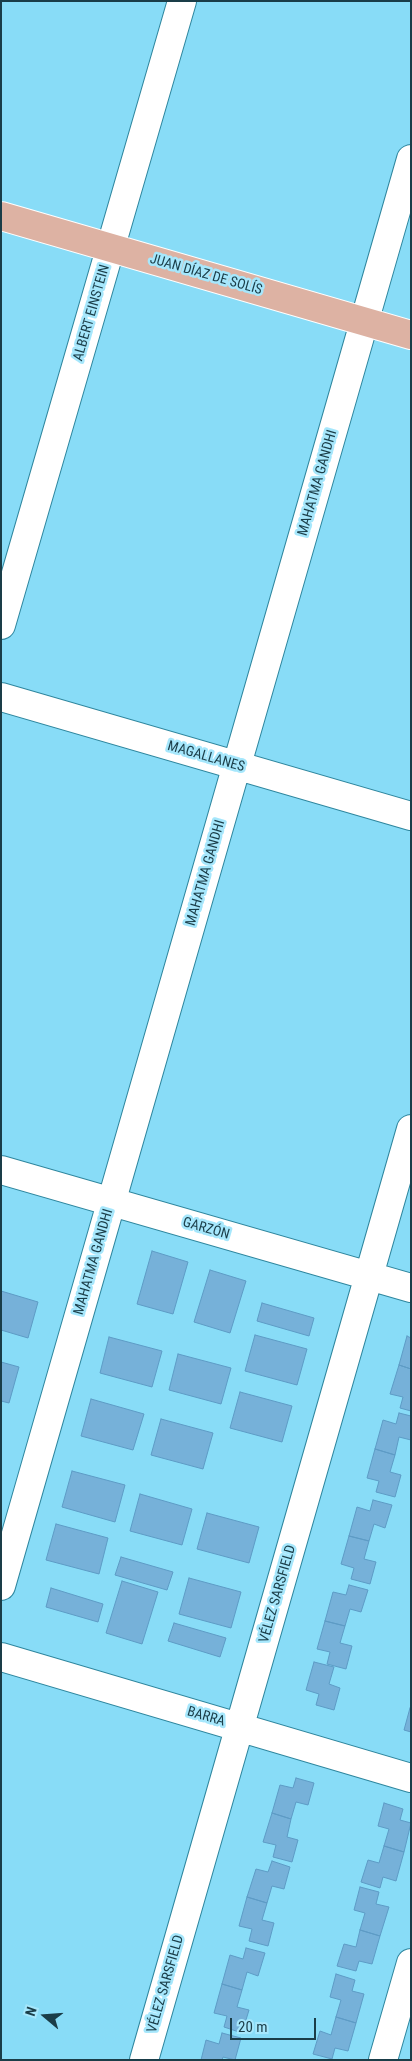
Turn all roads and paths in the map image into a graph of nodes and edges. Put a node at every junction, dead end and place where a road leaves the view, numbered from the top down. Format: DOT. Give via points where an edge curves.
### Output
graph roads {
  1 [pos="182,1"];
  2 [pos="411,159"];
  3 [pos="1,216"];
  4 [pos="111,247"];
  5 [pos="364,321"];
  6 [pos="411,335"];
  7 [pos="1,625"];
  8 [pos="1,698"];
  9 [pos="237,766"];
  10 [pos="411,816"];
  11 [pos="411,1129"];
  12 [pos="1,1170"];
  13 [pos="112,1202"];
  14 [pos="369,1276"];
  15 [pos="411,1288"];
  16 [pos="1,1586"];
  17 [pos="1,1657"];
  18 [pos="240,1727"];
  19 [pos="411,1778"];
  20 [pos="411,1963"];
  21 [pos="144,2060"];
  22 [pos="382,2060"];
  1 -- 4 [label="street, ALBERT EINSTEIN"];
  2 -- 5 [label="street, MAHATMA GANDHI"];
  3 -- 4 [label="main road, JUAN DÍAZ DE SOLÍS"];
  4 -- 5 [label="main road, JUAN DÍAZ DE SOLÍS"];
  4 -- 7 [label="street, ALBERT EINSTEIN"];
  5 -- 6 [label="main road, JUAN DÍAZ DE SOLÍS"];
  5 -- 9 [label="street, MAHATMA GANDHI"];
  8 -- 9 [label="street, MAGALLANES"];
  9 -- 10 [label="street, MAGALLANES"];
  9 -- 13 [label="street, MAHATMA GANDHI"];
  11 -- 14 [label="street, VÉLEZ SARSFIELD"];
  12 -- 13 [label="street, GARZÓN"];
  13 -- 14 [label="street, GARZÓN"];
  13 -- 16 [label="street, MAHATMA GANDHI"];
  14 -- 15 [label="street, GARZÓN"];
  14 -- 18 [label="street, VÉLEZ SARSFIELD"];
  17 -- 18 [label="street, BARRA"];
  18 -- 19 [label="street, BARRA"];
  18 -- 21 [label="street, VÉLEZ SARSFIELD"];
  20 -- 22 [label="street"];
}
